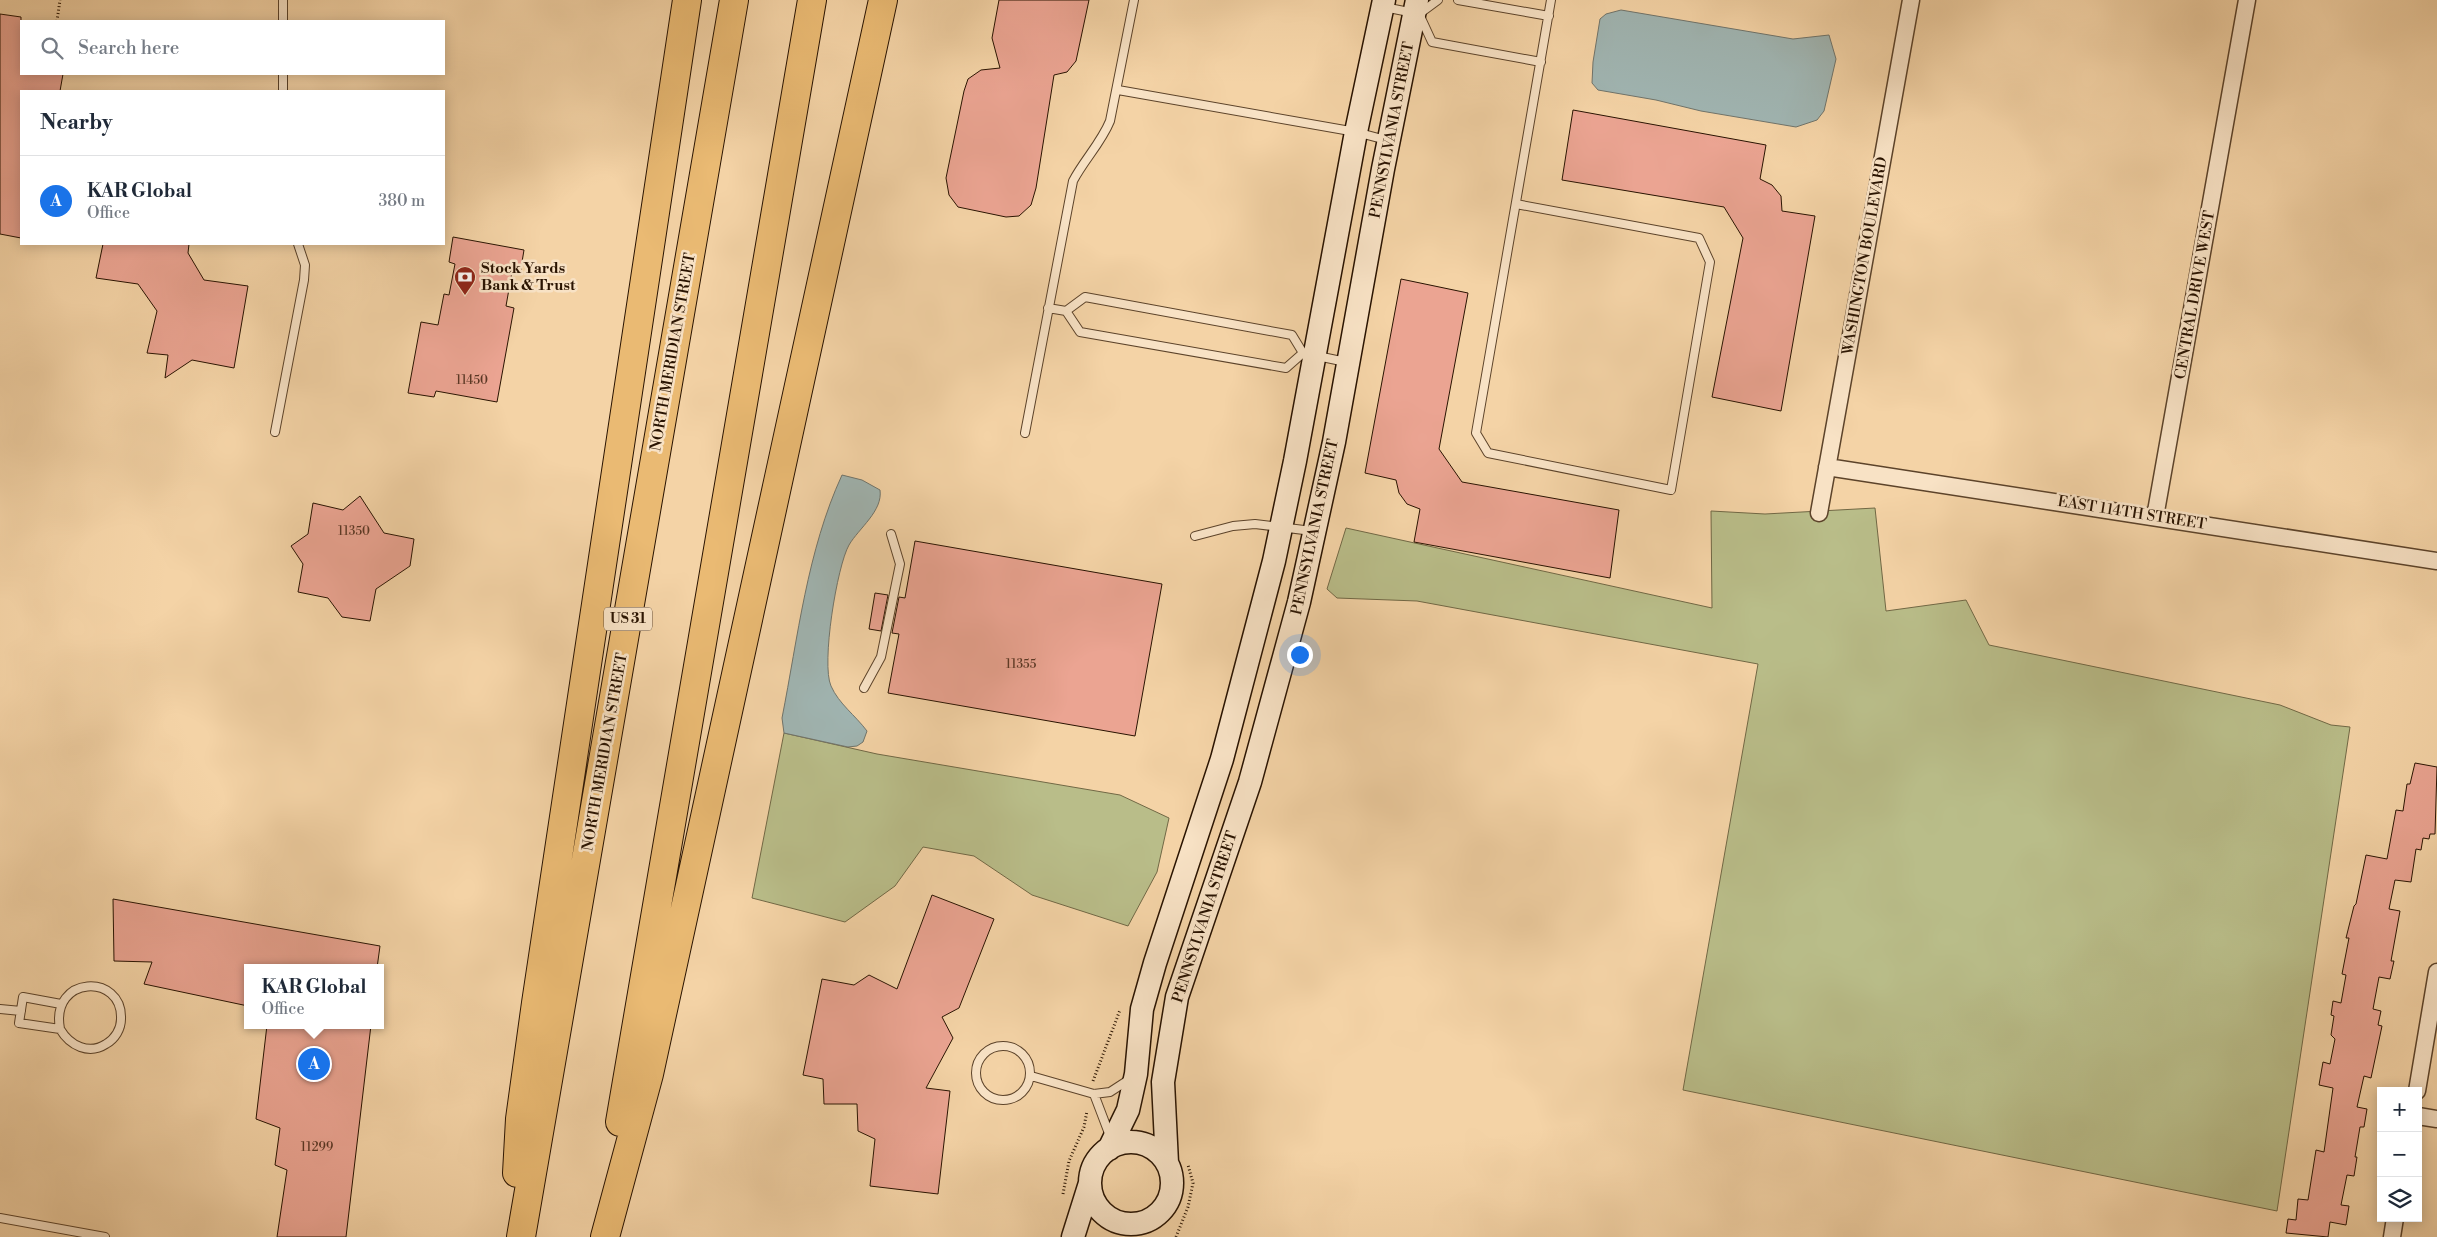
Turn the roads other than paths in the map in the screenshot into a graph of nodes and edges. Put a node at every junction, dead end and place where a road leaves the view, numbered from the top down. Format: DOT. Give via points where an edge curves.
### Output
graph roads {
  1 [pos="283,0"];
  2 [pos="687,0"];
  3 [pos="734,0"];
  4 [pos="812,0"];
  5 [pos="884,0"];
  6 [pos="1134,0"];
  7 [pos="1438,0"];
  8 [pos="1458,0"];
  9 [pos="1551,0"];
  10 [pos="1911,0"];
  11 [pos="2247,0"];
  12 [pos="1383,3"];
  13 [pos="1417,9"];
  14 [pos="1549,16"];
  15 [pos="283,20"];
  16 [pos="1541,62"];
  17 [pos="283,75"];
  18 [pos="283,90"];
  19 [pos="1118,90"];
  20 [pos="1356,132"];
  21 [pos="1389,140"];
  22 [pos="1516,204"];
  23 [pos="298,245"];
  24 [pos="1048,308"];
  25 [pos="1066,311"];
  26 [pos="1309,355"];
  27 [pos="1348,363"];
  28 [pos="275,432"];
  29 [pos="1024,433"];
  30 [pos="1827,467"];
  31 [pos="1819,513"];
  32 [pos="2155,516"];
  33 [pos="1281,526"];
  34 [pos="1315,531"];
  35 [pos="891,534"];
  36 [pos="1196,536"];
  37 [pos="2437,561"];
  38 [pos="864,688"];
  39 [pos="2437,972"];
  40 [pos="61,1004"];
  41 [pos="0,1009"];
  42 [pos="21,1011"];
  43 [pos="60,1030"];
  44 [pos="1136,1074"];
  45 [pos="1031,1076"];
  46 [pos="2419,1087"];
  47 [pos="1092,1093"];
  48 [pos="2422,1117"];
  49 [pos="2437,1119"];
  50 [pos="1110,1146"];
  51 [pos="1167,1163"];
  52 [pos="1090,1183"];
  53 [pos="0,1218"];
  54 [pos="1149,1220"];
  55 [pos="2394,1222"];
  56 [pos="105,1237"];
  57 [pos="514,1237"];
  58 [pos="521,1237"];
  59 [pos="600,1237"];
  60 [pos="605,1237"];
  61 [pos="1073,1237"];
  62 [pos="1132,1237"];
  63 [pos="2392,1237"];
  1 -- 15 [label="lane"];
  2 -- 57 [label="highway" via="520,1119"];
  3 -- 58 [label="highway, NORTH MERIDIAN STREET / US 31"];
  4 -- 59 [label="highway"];
  5 -- 60 [label="highway" via="649,1074"];
  6 -- 19 [label="lane"];
  7 -- 13 [label="lane"];
  8 -- 14 [label="lane"];
  9 -- 14 [label="lane"];
  10 -- 30 [label="street, WASHINGTON BOULEVARD"];
  11 -- 32 [label="street, CENTRAL DRIVE WEST"];
  12 -- 13 [label="lane"];
  12 -- 20 [label="main road"];
  13 -- 16 [label="lane" via="1432,42"];
  13 -- 21 [label="main road, PENNSYLVANIA STREET"];
  14 -- 16 [label="lane"];
  16 -- 22 [label="lane"];
  17 -- 18 [label="lane"];
  19 -- 20 [label="lane"];
  19 -- 24 [label="lane" via="1105,134 1073,181"];
  20 -- 21 [label="lane"];
  20 -- 26 [label="main road"];
  21 -- 27 [label="main road, PENNSYLVANIA STREET"];
  22 -- 22 [label="lane" via="1476,433 1488,453 1671,490 1710,262 1699,238"];
  23 -- 28 [label="lane" via="305,265 304,280"];
  24 -- 25 [label="lane"];
  24 -- 29 [label="lane"];
  25 -- 26 [label="lane" via="1085,297 1292,335"];
  25 -- 26 [label="lane" via="1080,332 1099,336 1286,368"];
  26 -- 27 [label="lane"];
  26 -- 33 [label="main road"];
  27 -- 34 [label="main road, PENNSYLVANIA STREET"];
  30 -- 31 [label="street, WASHINGTON BOULEVARD"];
  30 -- 32 [label="street, EAST 114TH STREET"];
  32 -- 37 [label="street, EAST 114TH STREET"];
  33 -- 34 [label="lane"];
  33 -- 36 [label="lane" via="1233,526"];
  33 -- 44 [label="main road" via="1222,759 1142,1009"];
  34 -- 51 [label="main road, PENNSYLVANIA STREET" via="1281,674 1250,782 1177,997 1163,1082"];
  35 -- 38 [label="lane" via="900,564 881,657"];
  39 -- 46 [label="street"];
  40 -- 42 [label="lane" via="23,998"];
  40 -- 43 [label="lane"];
  40 -- 43 [label="lane" via="74,990 94,986 115,998 121,1022 112,1040 95,1048 75,1045"];
  41 -- 42 [label="lane"];
  42 -- 43 [label="lane" via="19,1023"];
  44 -- 47 [label="lane" via="1110,1092"];
  44 -- 50 [label="main road" via="1128,1110"];
  45 -- 45 [label="lane" via="1019,1051 1002,1046 985,1053 976,1069 980,1087 992,1098 1001,1100 1017,1096"];
  45 -- 47 [label="lane"];
  47 -- 50 [label="lane" via="1107,1125"];
  48 -- 49 [label="street"];
  50 -- 51 [label="main road" via="1141,1143 1154,1148"];
  50 -- 52 [label="main road" via="1094,1163"];
  51 -- 54 [label="main road" via="1173,1182 1171,1196 1165,1208"];
  52 -- 54 [label="main road" via="1094,1203 1114,1221 1128,1225"];
  52 -- 61 [label="main road"];
  53 -- 56 [label="lane"];
  54 -- 62 [label="main road"];
  55 -- 63 [label="street"];
}
